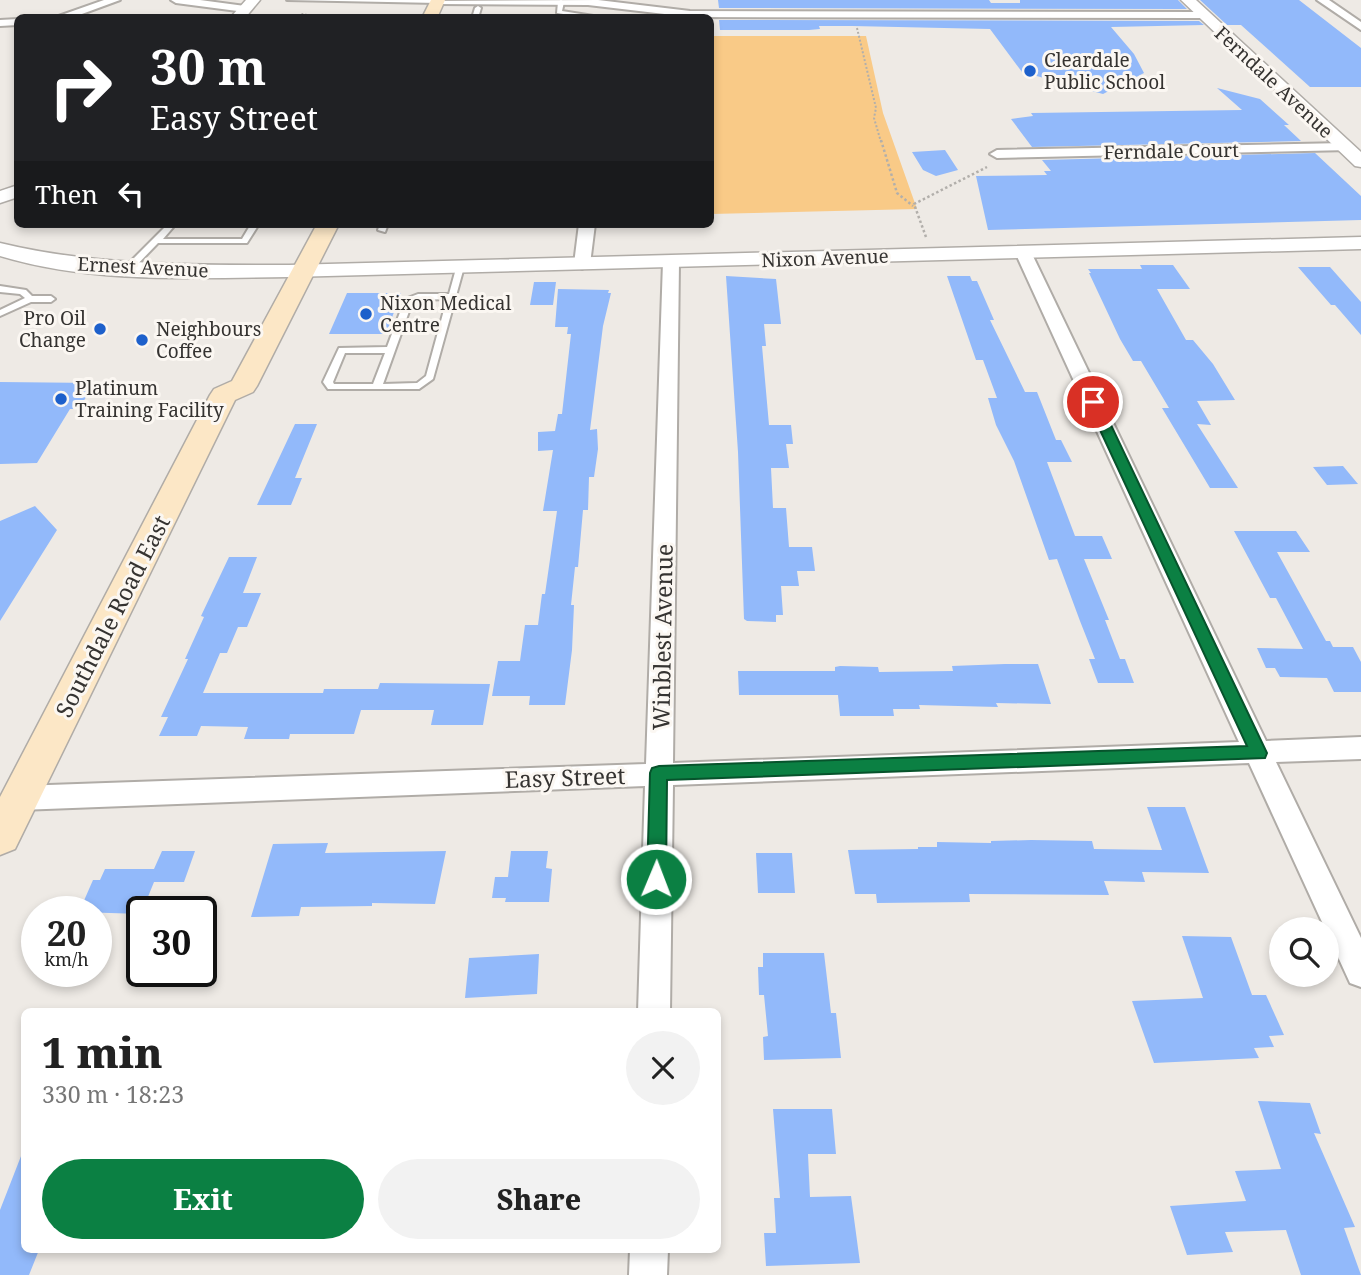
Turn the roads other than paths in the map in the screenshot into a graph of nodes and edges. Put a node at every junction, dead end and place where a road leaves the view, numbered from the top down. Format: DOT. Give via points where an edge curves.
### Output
graph roads {
  1 [pos="116,0"];
  2 [pos="176,0"];
  3 [pos="290,0"];
  4 [pos="1059,0"];
  5 [pos="1188,0"];
  6 [pos="1322,0"];
  7 [pos="397,1"];
  8 [pos="438,1"];
  9 [pos="535,1"];
  10 [pos="590,1"];
  11 [pos="561,2"];
  12 [pos="478,8"];
  13 [pos="245,9"];
  14 [pos="71,14"];
  15 [pos="476,14"];
  16 [pos="574,14"];
  17 [pos="661,14"];
  18 [pos="1070,14"];
  19 [pos="1343,14"];
  20 [pos="714,15"];
  21 [pos="1202,15"];
  22 [pos="1361,15"];
  23 [pos="1361,27"];
  24 [pos="1345,147"];
  25 [pos="997,154"];
  26 [pos="1361,162"];
  27 [pos="168,228"];
  28 [pos="253,228"];
  29 [pos="325,228"];
  30 [pos="586,228"];
  31 [pos="298,234"];
  32 [pos="156,241"];
  33 [pos="1361,243"];
  34 [pos="0,248"];
  35 [pos="1023,252"];
  36 [pos="671,262"];
  37 [pos="582,264"];
  38 [pos="460,267"];
  39 [pos="128,269"];
  40 [pos="290,271"];
  41 [pos="0,289"];
  42 [pos="453,296"];
  43 [pos="30,299"];
  44 [pos="51,299"];
  45 [pos="0,313"];
  46 [pos="390,350"];
  47 [pos="377,387"];
  48 [pos="1361,748"];
  49 [pos="1258,753"];
  50 [pos="659,773"];
  51 [pos="20,798"];
  52 [pos="0,836"];
  53 [pos="1361,972"];
  54 [pos="654,1008"];
  55 [pos="649,1253"];
  56 [pos="648,1275"];
  1 -- 14 [label="street"];
  2 -- 13 [label="street"];
  3 -- 7 [label="lane"];
  4 -- 18 [label="street"];
  5 -- 21 [label="street, Ferndale Avenue"];
  6 -- 19 [label="street"];
  7 -- 8 [label="lane"];
  8 -- 9 [label="street"];
  9 -- 11 [label="street"];
  10 -- 11 [label="street"];
  10 -- 17 [label="street"];
  11 -- 16 [label="lane" via="559,12"];
  12 -- 15 [label="lane"];
  18 -- 20 [label="street"];
  18 -- 21 [label="street"];
  19 -- 22 [label="street"];
  19 -- 23 [label="street"];
  21 -- 24 [label="street, Ferndale Avenue"];
  24 -- 25 [label="street, Ferndale Court"];
  24 -- 26 [label="street, Ferndale Avenue"];
  27 -- 32 [label="lane"];
  28 -- 32 [label="lane" via="244,241"];
  29 -- 40 [label="main road, Southdale Road East"];
  30 -- 37 [label="street"];
  31 -- 40 [label="main road, Southdale Road East"];
  32 -- 39 [label="lane"];
  33 -- 35 [label="street, Nixon Avenue"];
  34 -- 39 [label="street, Ernest Avenue" via="15,255"];
  35 -- 36 [label="street, Nixon Avenue"];
  35 -- 49 [label="street"];
  36 -- 37 [label="street, Nixon Avenue"];
  36 -- 50 [label="street, Winblest Avenue"];
  37 -- 38 [label="street, Nixon Avenue"];
  38 -- 40 [label="street, Nixon Avenue"];
  38 -- 42 [label="lane"];
  39 -- 40 [label="street, Ernest Avenue"];
  40 -- 51 [label="main road, Southdale Road East" via="243,386 224,395"];
  41 -- 43 [label="lane" via="23,292"];
  42 -- 46 [label="lane" via="418,296 408,301"];
  42 -- 47 [label="lane" via="426,383"];
  43 -- 44 [label="lane"];
  43 -- 45 [label="lane"];
  46 -- 47 [label="lane"];
  46 -- 47 [label="lane" via="342,350 328,382 340,388"];
  48 -- 49 [label="street, Easy Street"];
  49 -- 50 [label="street, Easy Street"];
  49 -- 53 [label="street"];
  50 -- 51 [label="street, Easy Street"];
  50 -- 54 [label="street, Winblest Avenue"];
  51 -- 52 [label="main road, Southdale Road East"];
  55 -- 56 [label="street"];
}
